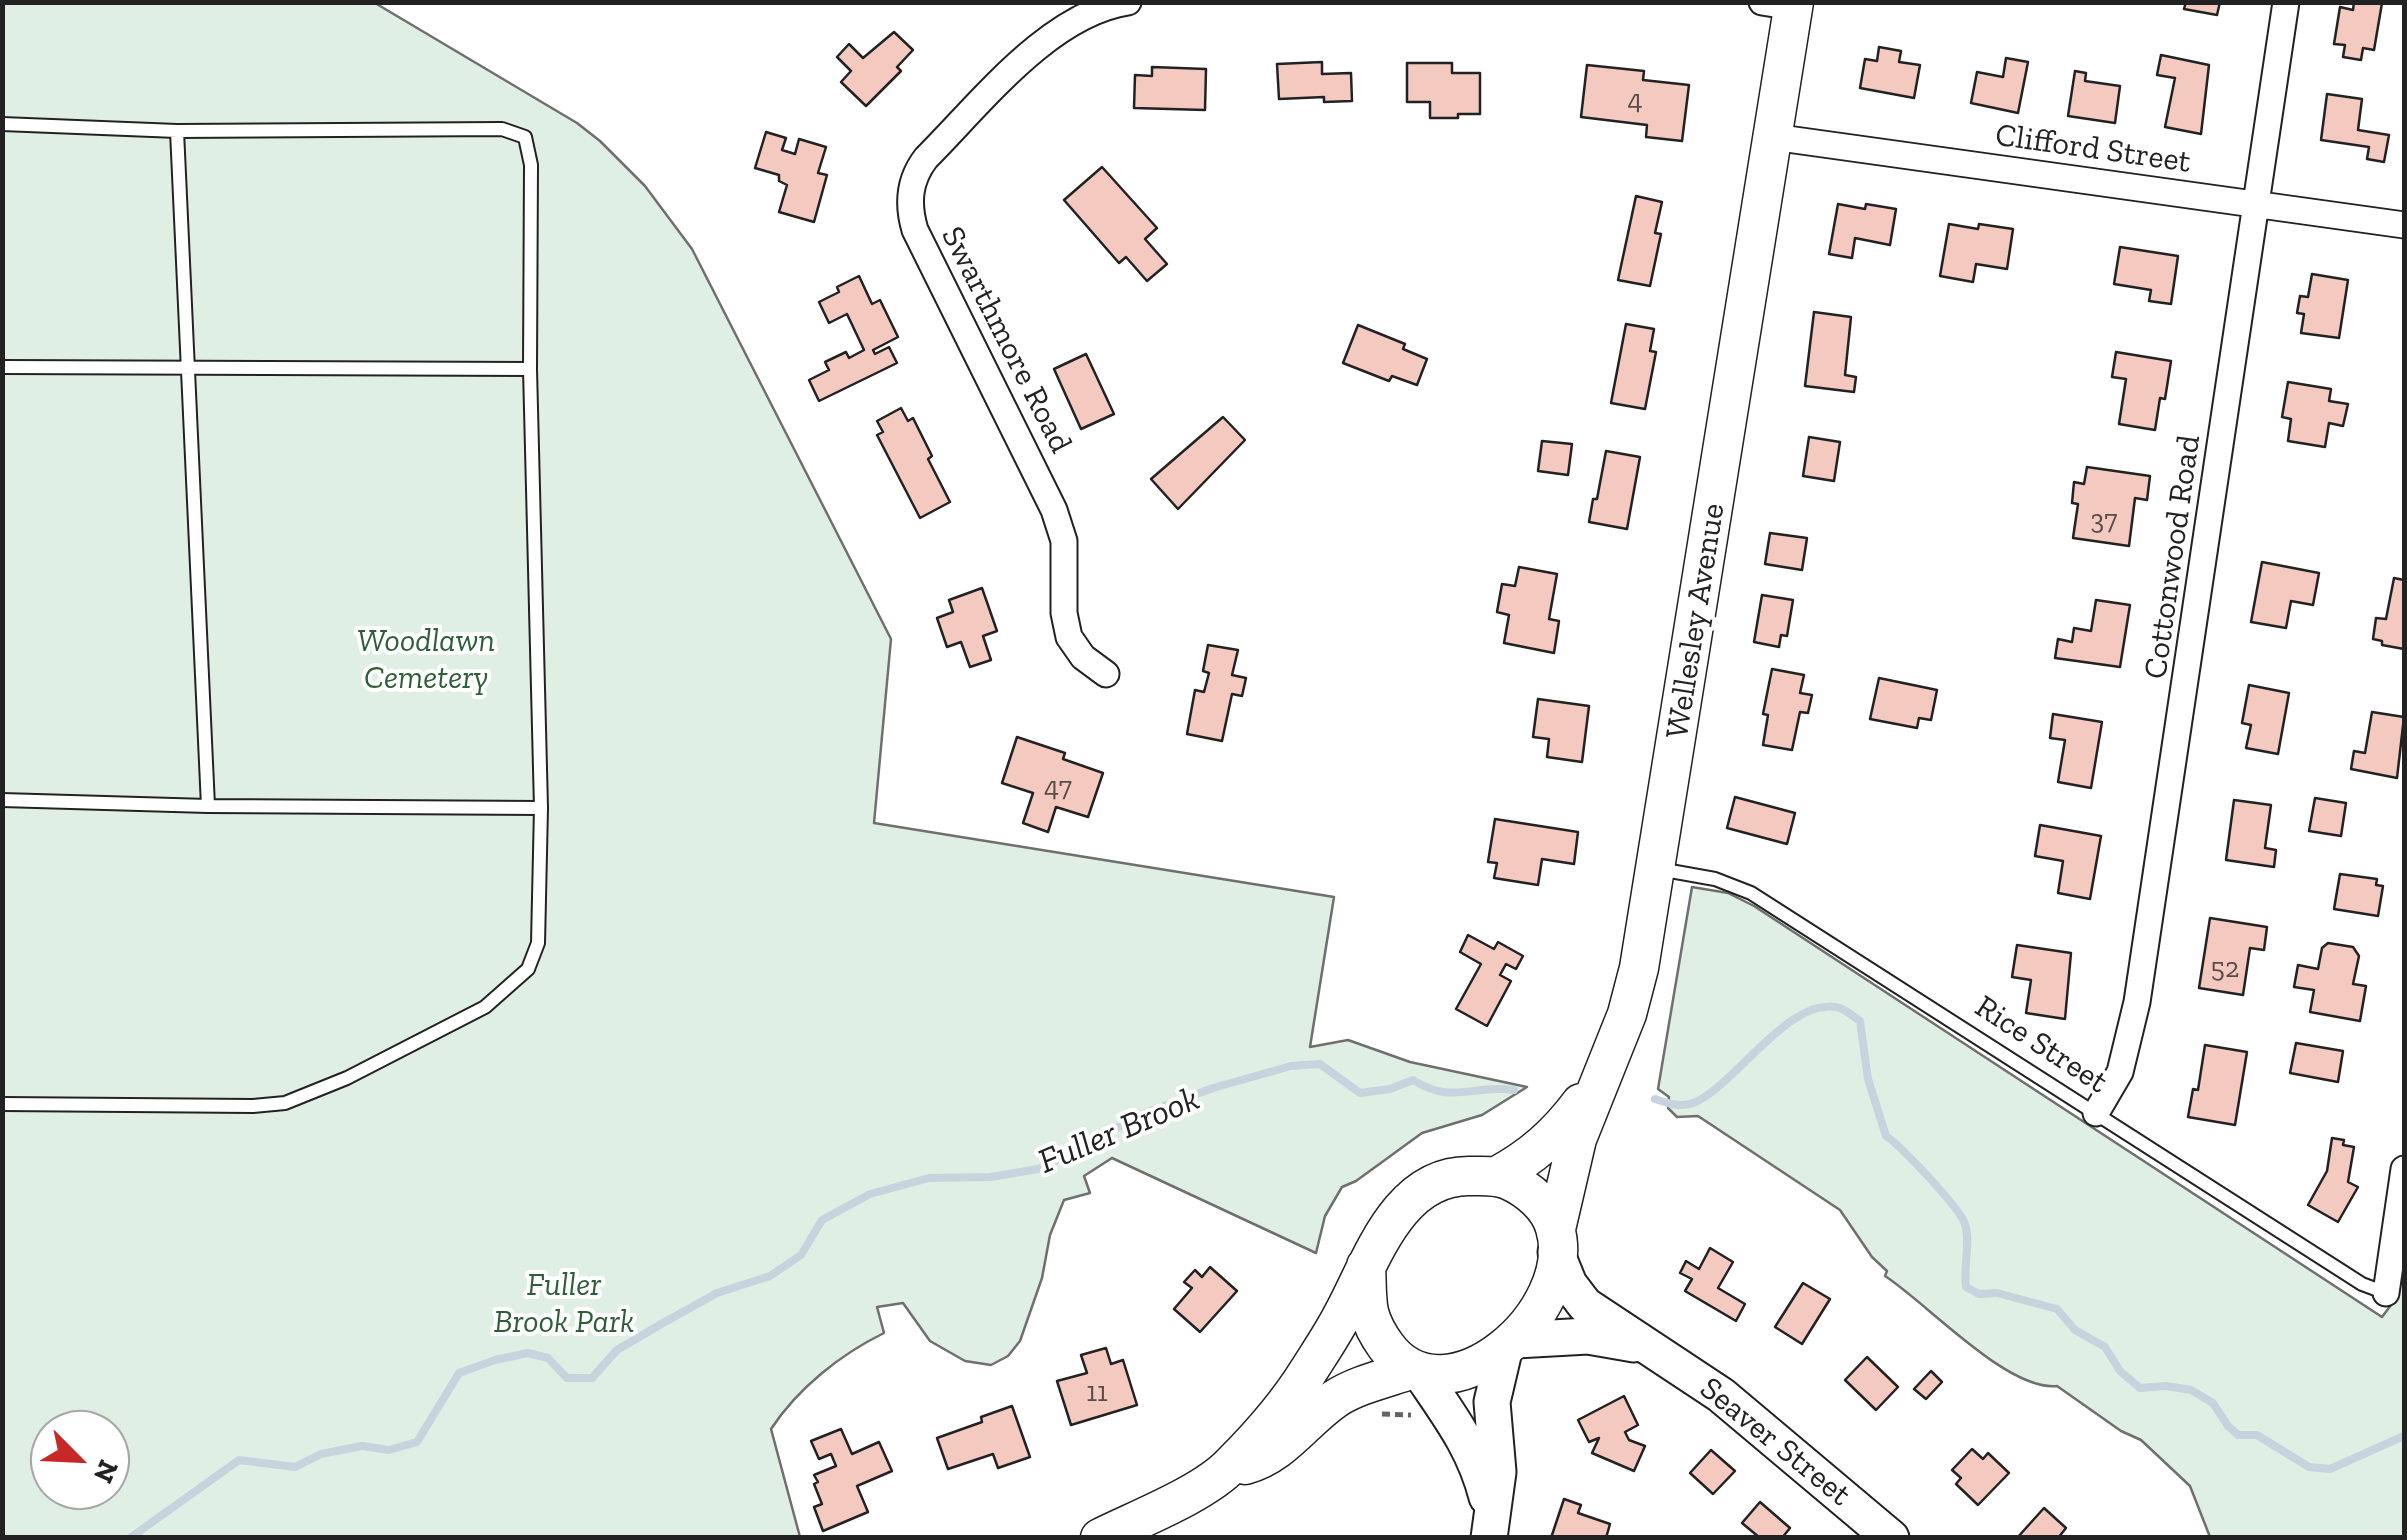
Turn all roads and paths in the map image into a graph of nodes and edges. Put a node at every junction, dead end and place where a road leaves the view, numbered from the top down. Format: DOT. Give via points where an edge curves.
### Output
graph roads {
  1 [pos="1128,2"];
  2 [pos="2286,2"];
  3 [pos="1783,4"];
  4 [pos="2,124"];
  5 [pos="176,131"];
  6 [pos="1773,137"];
  7 [pos="2258,204"];
  8 [pos="2404,225"];
  9 [pos="2,368"];
  10 [pos="186,368"];
  11 [pos="530,369"];
  12 [pos="1106,674"];
  13 [pos="2,800"];
  14 [pos="208,806"];
  15 [pos="541,808"];
  16 [pos="1657,868"];
  17 [pos="1600,1076"];
  18 [pos="2,1104"];
  19 [pos="2096,1113"];
  20 [pos="2404,1169"];
  21 [pos="1497,1176"];
  22 [pos="1556,1241"];
  23 [pos="1366,1266"];
  24 [pos="2386,1292"];
  25 [pos="1510,1346"];
  26 [pos="1656,1351"];
  27 [pos="1415,1371"];
  28 [pos="1372,1415"];
  29 [pos="1450,1418"];
  30 [pos="1228,1470"];
  31 [pos="1490,1528"];
  32 [pos="1100,1538"];
  33 [pos="1891,1538"];
  1 -- 12 [label="street, Swarthmore Road" via="1085,14 1040,44 926,158 913,178 910,205 914,230 1054,510 1064,540 1069,637"];
  2 -- 7 [label="street, Cottonwood Road"];
  3 -- 6 [label="main road, Wellesley Avenue"];
  4 -- 5 [label="lane"];
  5 -- 10 [label="lane"];
  5 -- 11 [label="lane" via="502,130 525,137 531,165"];
  6 -- 7 [label="street, Clifford Street"];
  6 -- 16 [label="main road, Wellesley Avenue"];
  7 -- 8 [label="street, Clifford Street"];
  7 -- 19 [label="street, Cottonwood Road" via="2137,1002 2120,1072"];
  9 -- 10 [label="lane"];
  10 -- 11 [label="lane"];
  10 -- 14 [label="lane"];
  11 -- 15 [label="lane"];
  13 -- 14 [label="lane"];
  14 -- 15 [label="lane"];
  15 -- 18 [label="lane" via="538,943 528,969 485,1008 285,1103"];
  16 -- 17 [label="main road, Wellesley Avenue" via="1635,987"];
  16 -- 19 [label="lane, Rice Street" via="1750,892"];
  17 -- 21 [label="main road" via="1556,1136"];
  17 -- 22 [label="main road, Wellesley Avenue" via="1577,1140"];
  19 -- 24 [label="lane, Rice Street" via="2362,1284"];
  20 -- 24 [label="street"];
  21 -- 22 [label="main road" via="1543,1206"];
  21 -- 23 [label="main road" via="1460,1175 1428,1187 1402,1207"];
  22 -- 25 [label="main road" via="1554,1274 1542,1303"];
  22 -- 26 [label="street, Seaver Street" via="1569,1284 1585,1304"];
  23 -- 27 [label="main road" via="1374,1326 1396,1359"];
  23 -- 30 [label="main road" via="1305,1377"];
  25 -- 26 [label="street, Seaver Street" via="1588,1336"];
  25 -- 27 [label="main road" via="1442,1375"];
  25 -- 31 [label="street" via="1492,1402 1498,1472"];
  26 -- 33 [label="street, Seaver Street" via="1745,1413"];
  27 -- 29 [label="street"];
  27 -- 30 [label="main road" via="1338,1396 1275,1451"];
  28 -- 29 [label="path" via="1404,1413 1437,1429"];
  29 -- 31 [label="street" via="1473,1453"];
  30 -- 32 [label="main road"];
}
